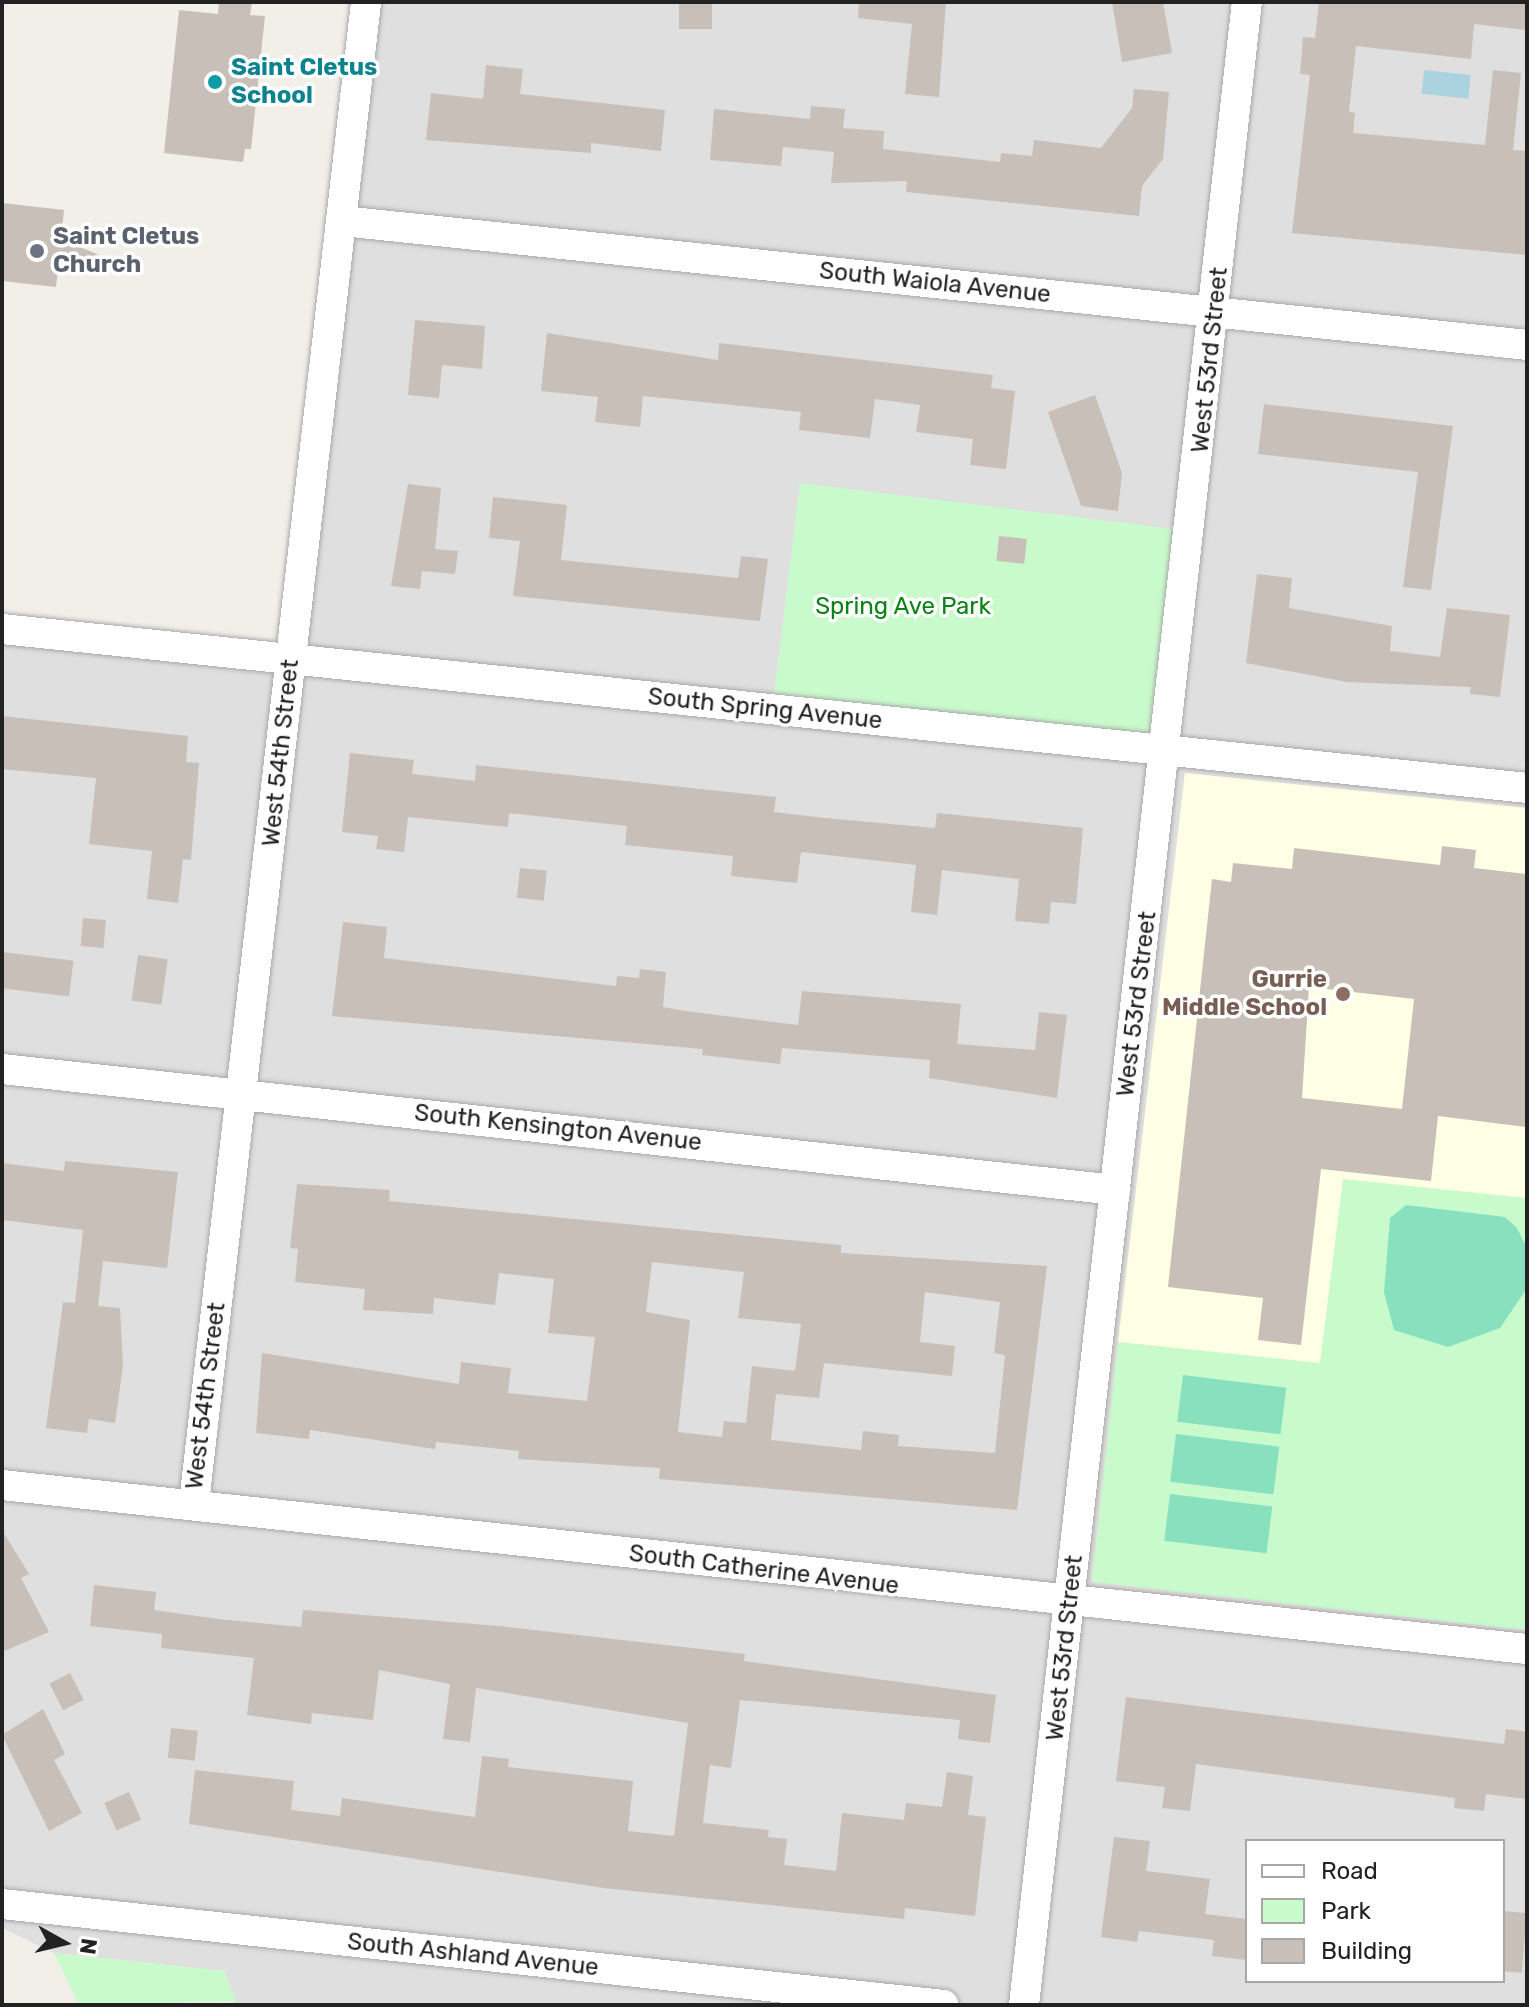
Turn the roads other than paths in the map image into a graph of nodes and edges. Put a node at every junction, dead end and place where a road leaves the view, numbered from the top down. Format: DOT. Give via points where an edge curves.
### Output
graph roads {
  1 [pos="366,2"];
  2 [pos="1247,2"];
  3 [pos="342,221"];
  4 [pos="1216,312"];
  5 [pos="1527,345"];
  6 [pos="2,629"];
  7 [pos="291,657"];
  8 [pos="1166,752"];
  9 [pos="1527,788"];
  10 [pos="2,1069"];
  11 [pos="242,1094"];
  12 [pos="1115,1190"];
  13 [pos="2,1485"];
  14 [pos="194,1503"];
  15 [pos="1070,1606"];
  16 [pos="1527,1649"];
  17 [pos="2,1904"];
  18 [pos="944,2005"];
  19 [pos="1024,2005"];
  1 -- 3 [label="street, West 54th Street"];
  2 -- 4 [label="street, West 53rd Street"];
  3 -- 4 [label="street, South Waiola Avenue"];
  3 -- 7 [label="street, West 54th Street"];
  4 -- 5 [label="street, South Waiola Avenue"];
  4 -- 8 [label="street, West 53rd Street"];
  6 -- 7 [label="street, South Spring Avenue"];
  7 -- 8 [label="street, South Spring Avenue"];
  7 -- 11 [label="street, West 54th Street"];
  8 -- 9 [label="street, South Spring Avenue"];
  8 -- 12 [label="street, West 53rd Street"];
  10 -- 11 [label="street, South Kensington Avenue"];
  11 -- 12 [label="street, South Kensington Avenue"];
  11 -- 14 [label="street, West 54th Street"];
  12 -- 15 [label="street, West 53rd Street"];
  13 -- 14 [label="street, South Catherine Avenue"];
  14 -- 15 [label="street, South Catherine Avenue"];
  15 -- 16 [label="street, South Catherine Avenue"];
  15 -- 19 [label="street, West 53rd Street"];
  17 -- 18 [label="street, South Ashland Avenue"];
}
